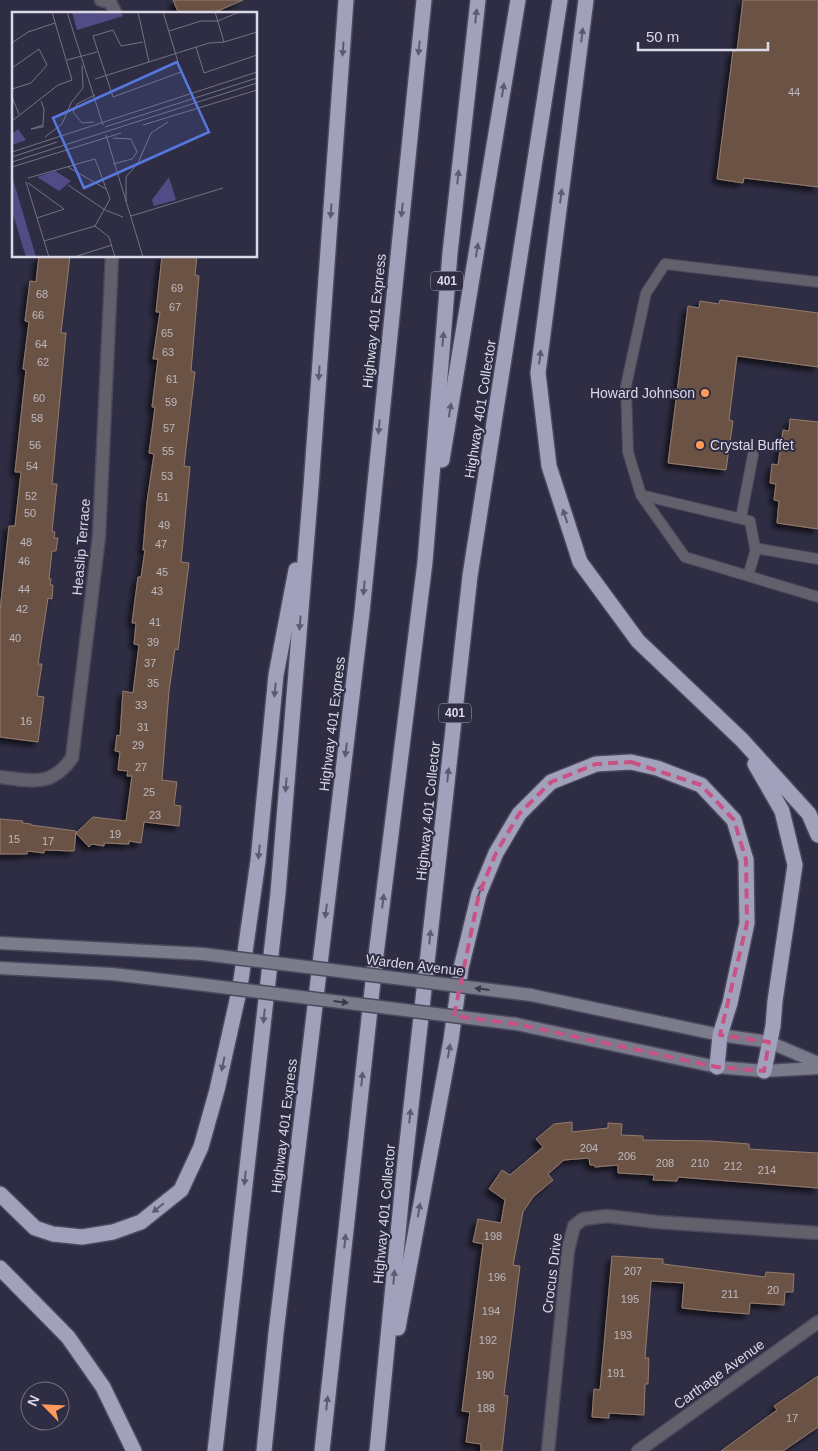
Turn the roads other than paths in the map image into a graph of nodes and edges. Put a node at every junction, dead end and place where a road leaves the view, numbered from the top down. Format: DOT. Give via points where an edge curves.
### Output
graph roads {
  1 [pos="101,0"];
  2 [pos="346,0"];
  3 [pos="424,0"];
  4 [pos="478,0"];
  5 [pos="518,0"];
  6 [pos="560,0"];
  7 [pos="586,0"];
  8 [pos="115,12"];
  9 [pos="112,258"];
  10 [pos="818,282"];
  11 [pos="753,455"];
  12 [pos="311,487"];
  13 [pos="641,495"];
  14 [pos="741,518"];
  15 [pos="756,549"];
  16 [pos="818,559"];
  17 [pos="425,562"];
  18 [pos="748,576"];
  19 [pos="818,597"];
  20 [pos="742,740"];
  21 [pos="0,776"];
  22 [pos="818,835"];
  23 [pos="0,943"];
  24 [pos="0,968"];
  25 [pos="720,1035"];
  26 [pos="769,1042"];
  27 [pos="818,1063"];
  28 [pos="717,1067"];
  29 [pos="818,1068"];
  30 [pos="764,1071"];
  31 [pos="0,1194"];
  32 [pos="818,1233"];
  33 [pos="0,1268"];
  34 [pos="818,1322"];
  35 [pos="380,1430"];
  36 [pos="134,1451"];
  37 [pos="215,1451"];
  38 [pos="264,1451"];
  39 [pos="322,1451"];
  40 [pos="378,1451"];
  41 [pos="548,1451"];
  42 [pos="638,1451"];
  1 -- 8 [label="street" via="110,2"];
  2 -- 12 [label="highway, one-way"];
  3 -- 38 [label="highway, Highway 401 Express, one-way" via="362,612"];
  17 -- 4 [label="highway, 401, one-way" via="450,253"];
  17 -- 5 [label="highway, one-way"];
  35 -- 6 [label="highway, Highway 401 Collector / 401, one-way" via="405,1161 470,576"];
  20 -- 7 [label="highway, one-way" via="638,641 580,562 549,466 538,374"];
  9 -- 21 [label="street, Heaslip Terrace" via="99,536 72,758 62,772 38,781"];
  10 -- 13 [label="lane" via="665,264 646,293 626,386 628,452"];
  11 -- 14 [label="lane"];
  12 -- 31 [label="highway, one-way" via="276,675 258,862 240,987 201,1148 181,1190 141,1222 113,1232 82,1237 35,1228"];
  12 -- 37 [label="highway, one-way" via="278,893"];
  13 -- 14 [label="lane"];
  13 -- 18 [label="lane" via="684,557"];
  14 -- 15 [label="lane" via="750,521"];
  15 -- 16 [label="lane"];
  15 -- 18 [label="lane"];
  39 -- 17 [label="highway, 401, one-way" via="375,963"];
  18 -- 19 [label="lane"];
  20 -- 22 [label="highway" via="809,814"];
  20 -- 26 [label="highway" via="782,811 795,864"];
  25 -- 23 [label="main road, Warden Avenue, one-way, bridge" via="530,995 203,954"];
  24 -- 28 [label="main road, one-way, bridge" via="112,974 516,1024"];
  25 -- 26 [label="main road, Warden Avenue"];
  25 -- 28 [label="highway"];
  35 -- 25 [label="highway, one-way" via="462,968 479,894 496,853 519,814 551,782 596,764 631,762 701,785 734,820 746,860 747,923"];
  26 -- 27 [label="main road, Warden Avenue"];
  26 -- 30 [label="highway"];
  28 -- 30 [label="main road"];
  29 -- 30 [label="main road"];
  32 -- 41 [label="street, Crocus Drive" via="607,1216 583,1219 574,1226 568,1250"];
  33 -- 36 [label="highway" via="68,1337 103,1387"];
  34 -- 42 [label="street, Carthage Avenue"];
  35 -- 40 [label="highway, Highway 401 Collector / 401"];
}
